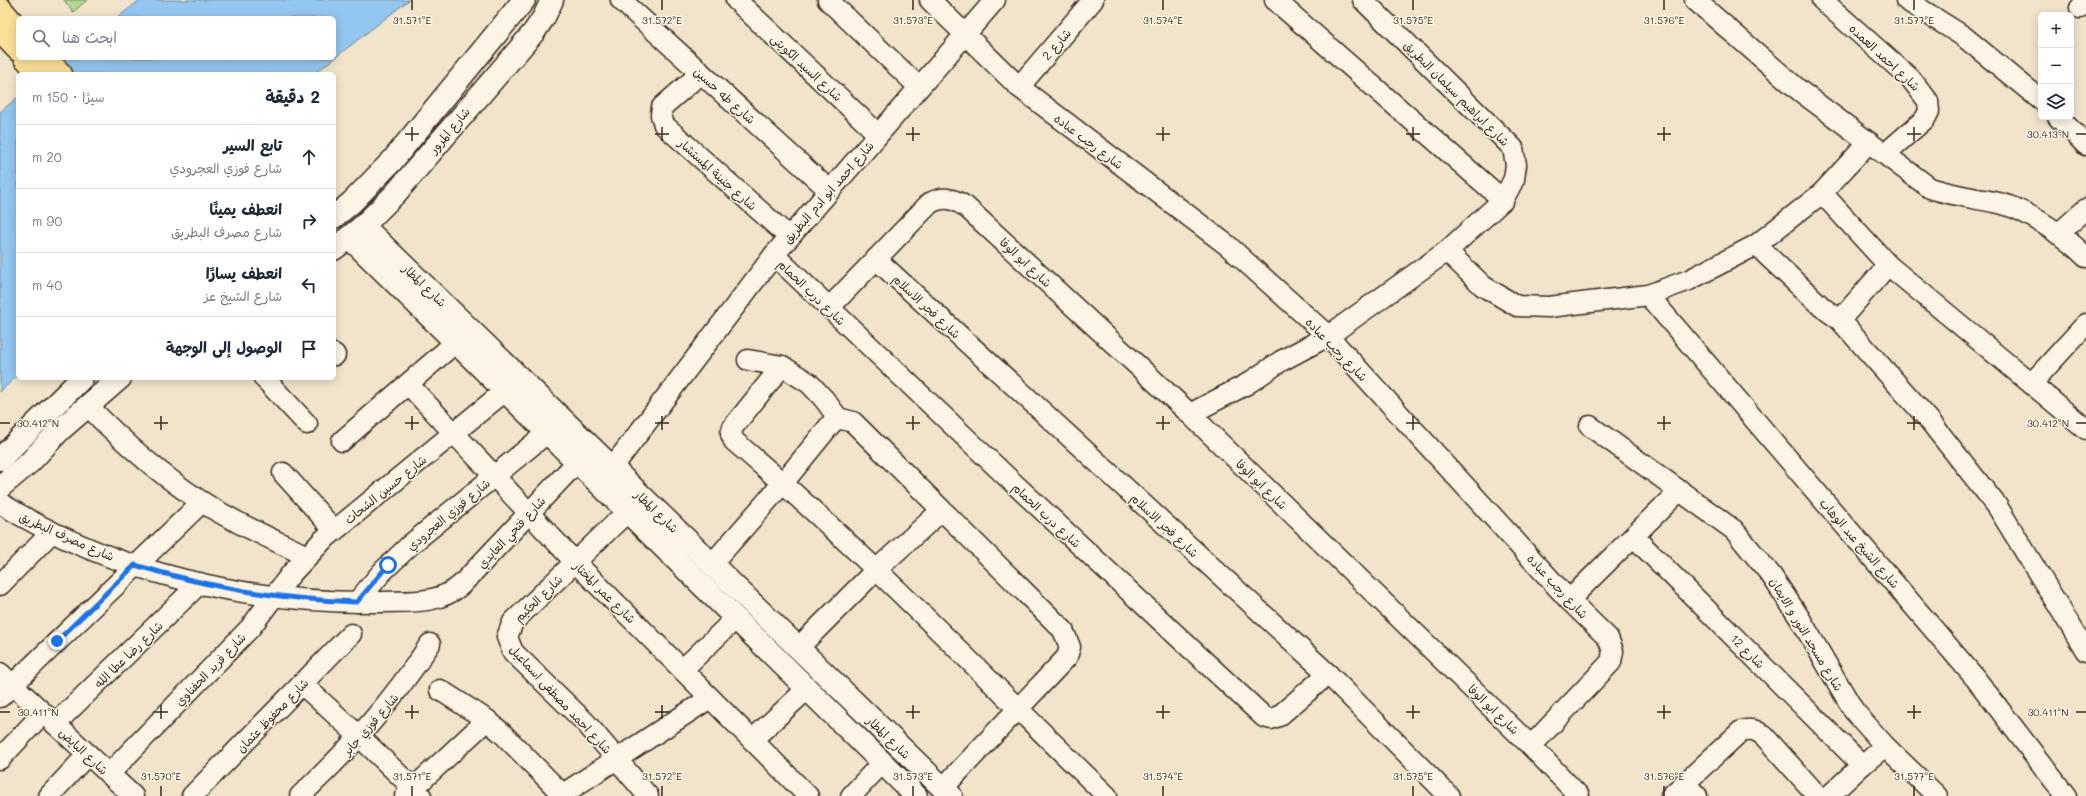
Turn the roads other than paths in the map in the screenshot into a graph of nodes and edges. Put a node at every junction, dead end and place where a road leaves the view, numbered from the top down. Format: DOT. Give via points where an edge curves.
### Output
graph roads {
  1 [pos="524,0"];
  2 [pos="552,0"];
  3 [pos="621,0"];
  4 [pos="736,0"];
  5 [pos="828,0"];
  6 [pos="930,0"];
  7 [pos="996,0"];
  8 [pos="1093,0"];
  9 [pos="1275,0"];
  10 [pos="1363,0"];
  11 [pos="1696,0"];
  12 [pos="1822,0"];
  13 [pos="1906,0"];
  14 [pos="7,22"];
  15 [pos="965,34"];
  16 [pos="16,45"];
  17 [pos="27,60"];
  18 [pos="47,60"];
  19 [pos="38,72"];
  20 [pos="58,72"];
  21 [pos="701,73"];
  22 [pos="918,87"];
  23 [pos="1019,87"];
  24 [pos="2038,98"];
  25 [pos="2061,120"];
  26 [pos="878,134"];
  27 [pos="1869,142"];
  28 [pos="2086,145"];
  29 [pos="1886,153"];
  30 [pos="829,190"];
  31 [pos="1822,193"];
  32 [pos="1503,200"];
  33 [pos="2086,209"];
  34 [pos="336,215"];
  35 [pos="2058,234"];
  36 [pos="349,237"];
  37 [pos="789,237"];
  38 [pos="1756,245"];
  39 [pos="1447,251"];
  40 [pos="774,255"];
  41 [pos="2086,256"];
  42 [pos="876,259"];
  43 [pos="1888,265"];
  44 [pos="1648,294"];
  45 [pos="829,308"];
  46 [pos="1840,320"];
  47 [pos="2086,324"];
  48 [pos="1328,336"];
  49 [pos="456,342"];
  50 [pos="748,360"];
  51 [pos="782,366"];
  52 [pos="80,380"];
  53 [pos="118,380"];
  54 [pos="266,380"];
  55 [pos="2032,383"];
  56 [pos="408,384"];
  57 [pos="505,391"];
  58 [pos="88,406"];
  59 [pos="1190,414"];
  60 [pos="838,418"];
  61 [pos="307,424"];
  62 [pos="1590,426"];
  63 [pos="2086,429"];
  64 [pos="454,433"];
  65 [pos="547,433"];
  66 [pos="342,441"];
  67 [pos="0,459"];
  68 [pos="577,462"];
  69 [pos="612,468"];
  70 [pos="283,473"];
  71 [pos="494,476"];
  72 [pos="783,483"];
  73 [pos="0,487"];
  74 [pos="1680,490"];
  75 [pos="202,502"];
  76 [pos="0,504"];
  77 [pos="941,511"];
  78 [pos="627,512"];
  79 [pos="529,513"];
  80 [pos="334,530"];
  81 [pos="52,532"];
  82 [pos="1634,537"];
  83 [pos="307,556"];
  84 [pos="575,562"];
  85 [pos="712,564"];
  86 [pos="135,565"];
  87 [pos="876,570"];
  88 [pos="200,584"];
  89 [pos="0,585"];
  90 [pos="274,597"];
  91 [pos="442,597"];
  92 [pos="1570,600"];
  93 [pos="357,602"];
  94 [pos="736,619"];
  95 [pos="351,634"];
  96 [pos="506,637"];
  97 [pos="430,644"];
  98 [pos="798,648"];
  99 [pos="2086,651"];
  100 [pos="682,670"];
  101 [pos="1328,674"];
  102 [pos="302,684"];
  103 [pos="4,685"];
  104 [pos="807,689"];
  105 [pos="440,690"];
  106 [pos="710,698"];
  107 [pos="1017,709"];
  108 [pos="866,715"];
  109 [pos="50,719"];
  110 [pos="486,720"];
  111 [pos="851,733"];
  112 [pos="360,737"];
  113 [pos="752,740"];
  114 [pos="1531,746"];
  115 [pos="1885,746"];
  116 [pos="88,754"];
  117 [pos="0,759"];
  118 [pos="616,759"];
  119 [pos="882,763"];
  120 [pos="1862,765"];
  121 [pos="109,774"];
  122 [pos="947,792"];
  123 [pos="1684,792"];
  124 [pos="571,793"];
  125 [pos="413,794"];
  126 [pos="129,795"];
  127 [pos="49,796"];
  128 [pos="192,796"];
  129 [pos="300,796"];
  130 [pos="648,796"];
  131 [pos="808,796"];
  132 [pos="851,796"];
  133 [pos="916,796"];
  134 [pos="1107,796"];
  135 [pos="1449,796"];
  136 [pos="1579,796"];
  137 [pos="1818,796"];
  138 [pos="1829,796"];
  139 [pos="1937,796"];
  140 [pos="2066,796"];
  1 -- 34 [label="street, شارع المرور" via="392,161"];
  2 -- 36 [label="street, شارع المرور" via="534,32 395,194"];
  3 -- 21 [label="street, شارع طه حسين"];
  4 -- 26 [label="street, شارع السيد الكويتى"];
  5 -- 22 [label="street"];
  6 -- 15 [label="street, شارع رجب عباده"];
  7 -- 15 [label="street, شارع احمد ابو ادم البطريق"];
  8 -- 23 [label="street, شارع 2"];
  9 -- 32 [label="street"];
  10 -- 32 [label="street, شارع ابراهيم سيلمان البطريق" via="1513,148 1516,165 1514,179"];
  11 -- 27 [label="street" via="1800,91"];
  12 -- 29 [label="street, شارع احمد العمده" via="1911,79 1928,102 1929,111 1925,118"];
  13 -- 24 [label="street" via="1963,36"];
  14 -- 16 [label="main road"];
  15 -- 22 [label="street, شارع احمد ابو ادم البطريق"];
  15 -- 23 [label="street, شارع رجب عباده"];
  17 -- 19 [label="main road"];
  18 -- 20 [label="main road"];
  21 -- 30 [label="street, شارع طه حسين"];
  21 -- 37 [label="street, شارع جنينة المستشار" via="662,107 664,125"];
  22 -- 26 [label="street, شارع احمد ابو ادم البطريق"];
  23 -- 48 [label="street, شارع رجب عباده" via="1227,245"];
  25 -- 28 [label="street"];
  26 -- 30 [label="street, شارع احمد ابو ادم البطريق"];
  27 -- 29 [label="street"];
  27 -- 31 [label="street"];
  29 -- 35 [label="street" via="1930,188 1954,196 2000,203 2022,210"];
  30 -- 37 [label="street, شارع احمد ابو ادم البطريق"];
  31 -- 38 [label="street"];
  31 -- 43 [label="street"];
  32 -- 39 [label="street"];
  33 -- 35 [label="street"];
  35 -- 41 [label="street"];
  36 -- 49 [label="street, شارع المطار"];
  36 -- 69 [label="street, شارع المطار"];
  37 -- 40 [label="street, شارع احمد ابو ادم البطريق"];
  38 -- 44 [label="street" via="1689,280"];
  38 -- 46 [label="street" via="1822,307"];
  39 -- 44 [label="street" via="1483,286 1517,306 1549,307"];
  39 -- 48 [label="street"];
  40 -- 45 [label="street, شارع درب الحمام"];
  40 -- 69 [label="street, شارع احمد ابو ادم البطريق"];
  42 -- 45 [label="street"];
  42 -- 59 [label="street, شارع ابو الوفا" via="930,203 940,198 953,199 965,206"];
  42 -- 101 [label="street, شارع فجر الاسلام"];
  43 -- 46 [label="street"];
  43 -- 55 [label="street"];
  44 -- 140 [label="street, شارع الشيخ عبد الوهاب" via="1976,679"];
  45 -- 101 [label="street, شارع درب الحمام" via="1264,717 1271,719 1279,716"];
  46 -- 99 [label="street" via="1929,420 1997,506"];
  47 -- 55 [label="street"];
  48 -- 59 [label="street"];
  48 -- 92 [label="street, شارع رجب عباده"];
  49 -- 56 [label="street"];
  49 -- 57 [label="street, شارع المطار"];
  50 -- 51 [label="street"];
  51 -- 60 [label="street" via="809,383"];
  51 -- 72 [label="street" via="731,434 734,441"];
  52 -- 67 [label="street"];
  53 -- 58 [label="street"];
  54 -- 61 [label="street"];
  55 -- 63 [label="street"];
  56 -- 64 [label="street, شارع عمر المختار"];
  56 -- 66 [label="street"];
  57 -- 64 [label="street, شارع حسين الشحات"];
  57 -- 65 [label="street, شارع المطار"];
  58 -- 73 [label="street"];
  58 -- 75 [label="street" via="123,442 161,474"];
  59 -- 114 [label="street, شارع ابو الوفا"];
  60 -- 72 [label="street"];
  60 -- 77 [label="street" via="853,422"];
  62 -- 74 [label="street, شارع مسجد النور و الايمان"];
  64 -- 71 [label="street, شارع عمر المختار"];
  64 -- 80 [label="street, شارع حسين الشحات"];
  65 -- 68 [label="street, شارع المطار"];
  65 -- 71 [label="street, شارع فوزي العجرودي"];
  68 -- 78 [label="street, شارع المطار"];
  68 -- 79 [label="street, شارع فتحي العايدي"];
  69 -- 85 [label="street, شارع المطار"];
  70 -- 80 [label="street"];
  71 -- 79 [label="street, شارع عمر المختار"];
  71 -- 93 [label="street, شارع فوزي العجرودي" via="395,558"];
  72 -- 85 [label="street"];
  72 -- 87 [label="street"];
  74 -- 82 [label="street"];
  74 -- 115 [label="street, شارع مسجد النور و الايمان" via="1734,530 1771,575 1799,617 1854,711"];
  75 -- 83 [label="street"];
  75 -- 86 [label="street"];
  76 -- 81 [label="street, شارع مصرف البطريق"];
  77 -- 87 [label="street"];
  77 -- 107 [label="street" via="1063,630 1068,639 1070,647 1067,657"];
  78 -- 84 [label="street, شارع الحكيم"];
  78 -- 94 [label="street, شارع المطار"];
  79 -- 84 [label="street, شارع عمر المختار"];
  79 -- 91 [label="street, شارع فتحي العايدي" via="461,585"];
  80 -- 83 [label="street, شارع حسين الشحات"];
  81 -- 86 [label="street, شارع مصرف البطريق"];
  81 -- 89 [label="street"];
  82 -- 92 [label="street"];
  82 -- 120 [label="street, شارع 12"];
  83 -- 90 [label="street, شارع حسين الشحات"];
  84 -- 96 [label="street, شارع الحكيم" via="513,622"];
  84 -- 100 [label="street, شارع عمر المختار"];
  85 -- 98 [label="street, شارع المطار"];
  86 -- 88 [label="street, شارع مصرف البطريق"];
  86 -- 103 [label="street"];
  87 -- 98 [label="street"];
  87 -- 107 [label="street"];
  88 -- 90 [label="street, شارع مصرف البطريق"];
  88 -- 109 [label="street, شارع رضا عطا الله"];
  90 -- 93 [label="street, شارع مصرف البطريق"];
  90 -- 121 [label="street, شارع فريد الحفناوي" via="250,628"];
  91 -- 93 [label="street, شارع مصرف البطريق" via="428,601"];
  92 -- 114 [label="street, شارع رجب عباده" via="1608,638 1612,651 1611,662"];
  94 -- 100 [label="street"];
  94 -- 104 [label="street, شارع المطار"];
  95 -- 102 [label="street, شارع محفوظ عثمان"];
  96 -- 118 [label="street, شارع احمد مصطفى اسماعيل" via="513,652 570,707"];
  97 -- 112 [label="street, شارع فوزي جابر" via="398,691"];
  98 -- 108 [label="street, شارع المطار"];
  100 -- 106 [label="street, شارع عمر المختار"];
  101 -- 135 [label="street, شارع فجر الاسلام"];
  102 -- 112 [label="street"];
  102 -- 128 [label="street, شارع محفوظ عثمان"];
  103 -- 109 [label="street, شارع البايض"];
  104 -- 111 [label="street, شارع المطار"];
  104 -- 113 [label="street"];
  105 -- 110 [label="street"];
  106 -- 113 [label="street, شارع عمر المختار"];
  106 -- 118 [label="street"];
  107 -- 122 [label="street"];
  107 -- 134 [label="street"];
  108 -- 111 [label="street"];
  108 -- 122 [label="street, شارع المطار"];
  109 -- 116 [label="street, شارع البايض"];
  109 -- 117 [label="street, شارع رضا عطا الله"];
  110 -- 124 [label="street"];
  110 -- 125 [label="street"];
  111 -- 119 [label="street, شارع المطار"];
  112 -- 125 [label="street"];
  112 -- 129 [label="street, شارع فوزي جابر"];
  113 -- 131 [label="street, شارع عمر المختار"];
  114 -- 136 [label="street, شارع ابو الوفا"];
  115 -- 120 [label="street"];
  115 -- 139 [label="street, شارع مسجد النور و الايمان"];
  116 -- 121 [label="street, شارع البايض"];
  116 -- 127 [label="street"];
  118 -- 124 [label="street"];
  118 -- 130 [label="street, شارع احمد مصطفى اسماعيل"];
  119 -- 132 [label="street"];
  119 -- 133 [label="street, شارع المطار"];
  120 -- 138 [label="street"];
  121 -- 126 [label="street, شارع البايض"];
  123 -- 137 [label="street" via="1741,731 1749,729 1764,736"];
}
